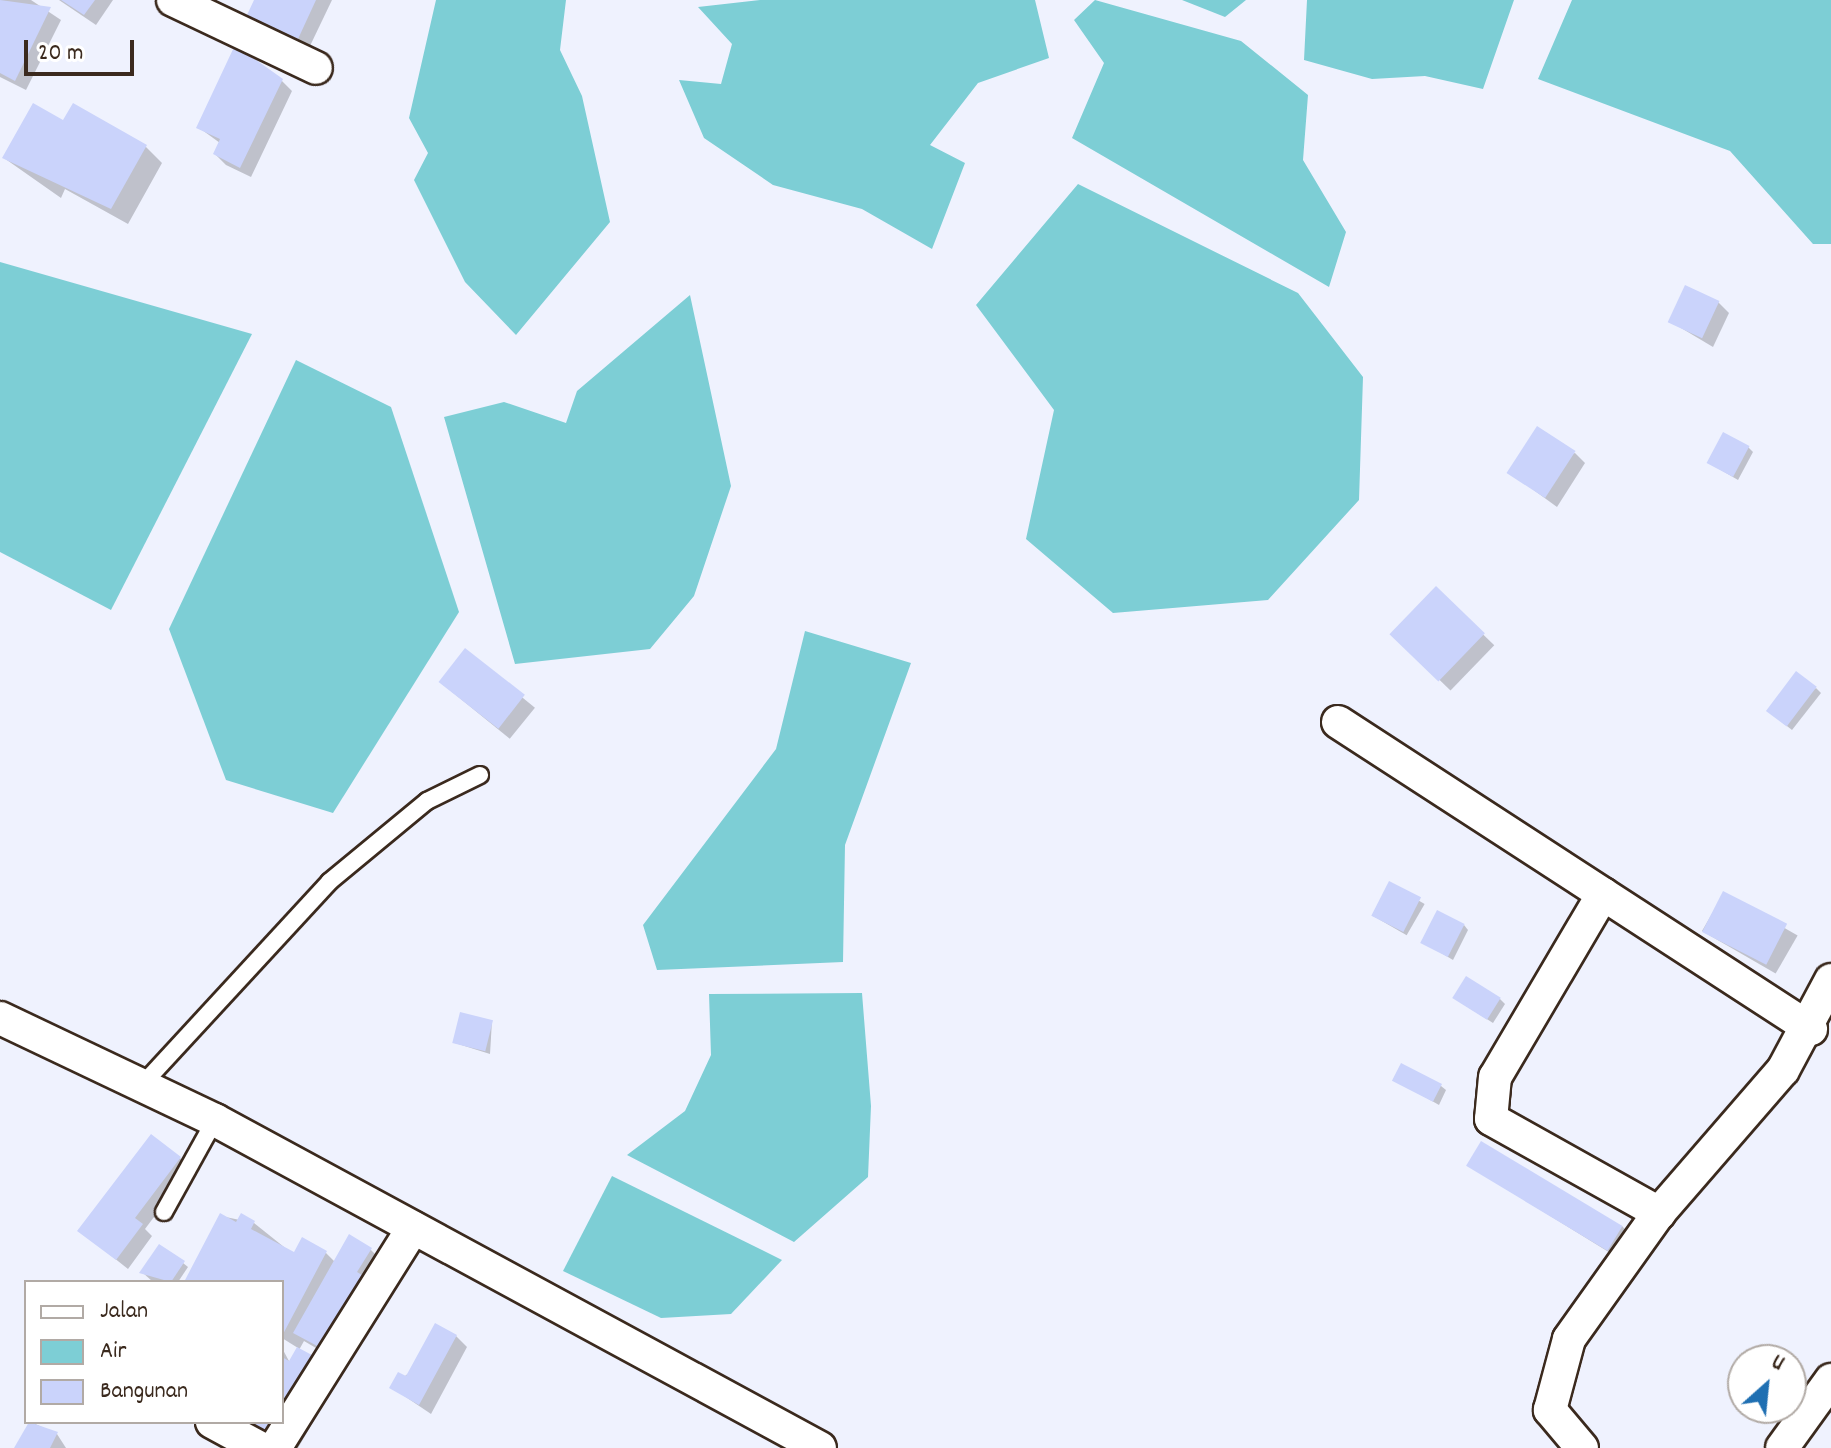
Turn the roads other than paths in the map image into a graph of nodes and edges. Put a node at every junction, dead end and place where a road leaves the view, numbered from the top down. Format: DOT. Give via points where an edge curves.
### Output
graph roads {
  1 [pos="173,0"];
  2 [pos="316,68"];
  3 [pos="1338,722"];
  4 [pos="480,775"];
  5 [pos="1603,894"];
  6 [pos="1831,980"];
  7 [pos="0,1018"];
  8 [pos="1811,1029"];
  9 [pos="142,1085"];
  10 [pos="215,1120"];
  11 [pos="164,1212"];
  12 [pos="1659,1213"];
  13 [pos="413,1228"];
  14 [pos="1831,1380"];
  15 [pos="216,1424"];
  16 [pos="260,1448"];
  17 [pos="275,1448"];
  18 [pos="820,1448"];
  19 [pos="1582,1448"];
  20 [pos="1782,1448"];
  1 -- 2 [label="street"];
  3 -- 5 [label="street"];
  4 -- 9 [label="lane" via="427,801 329,882"];
  5 -- 8 [label="street"];
  5 -- 12 [label="street" via="1495,1077 1491,1119"];
  6 -- 8 [label="street"];
  7 -- 9 [label="street"];
  8 -- 12 [label="street"];
  9 -- 10 [label="street"];
  10 -- 11 [label="lane"];
  10 -- 13 [label="street"];
  12 -- 19 [label="street" via="1569,1339 1555,1374 1550,1410"];
  13 -- 17 [label="street"];
  13 -- 18 [label="street"];
  14 -- 20 [label="street"];
  15 -- 16 [label="street"];
}
